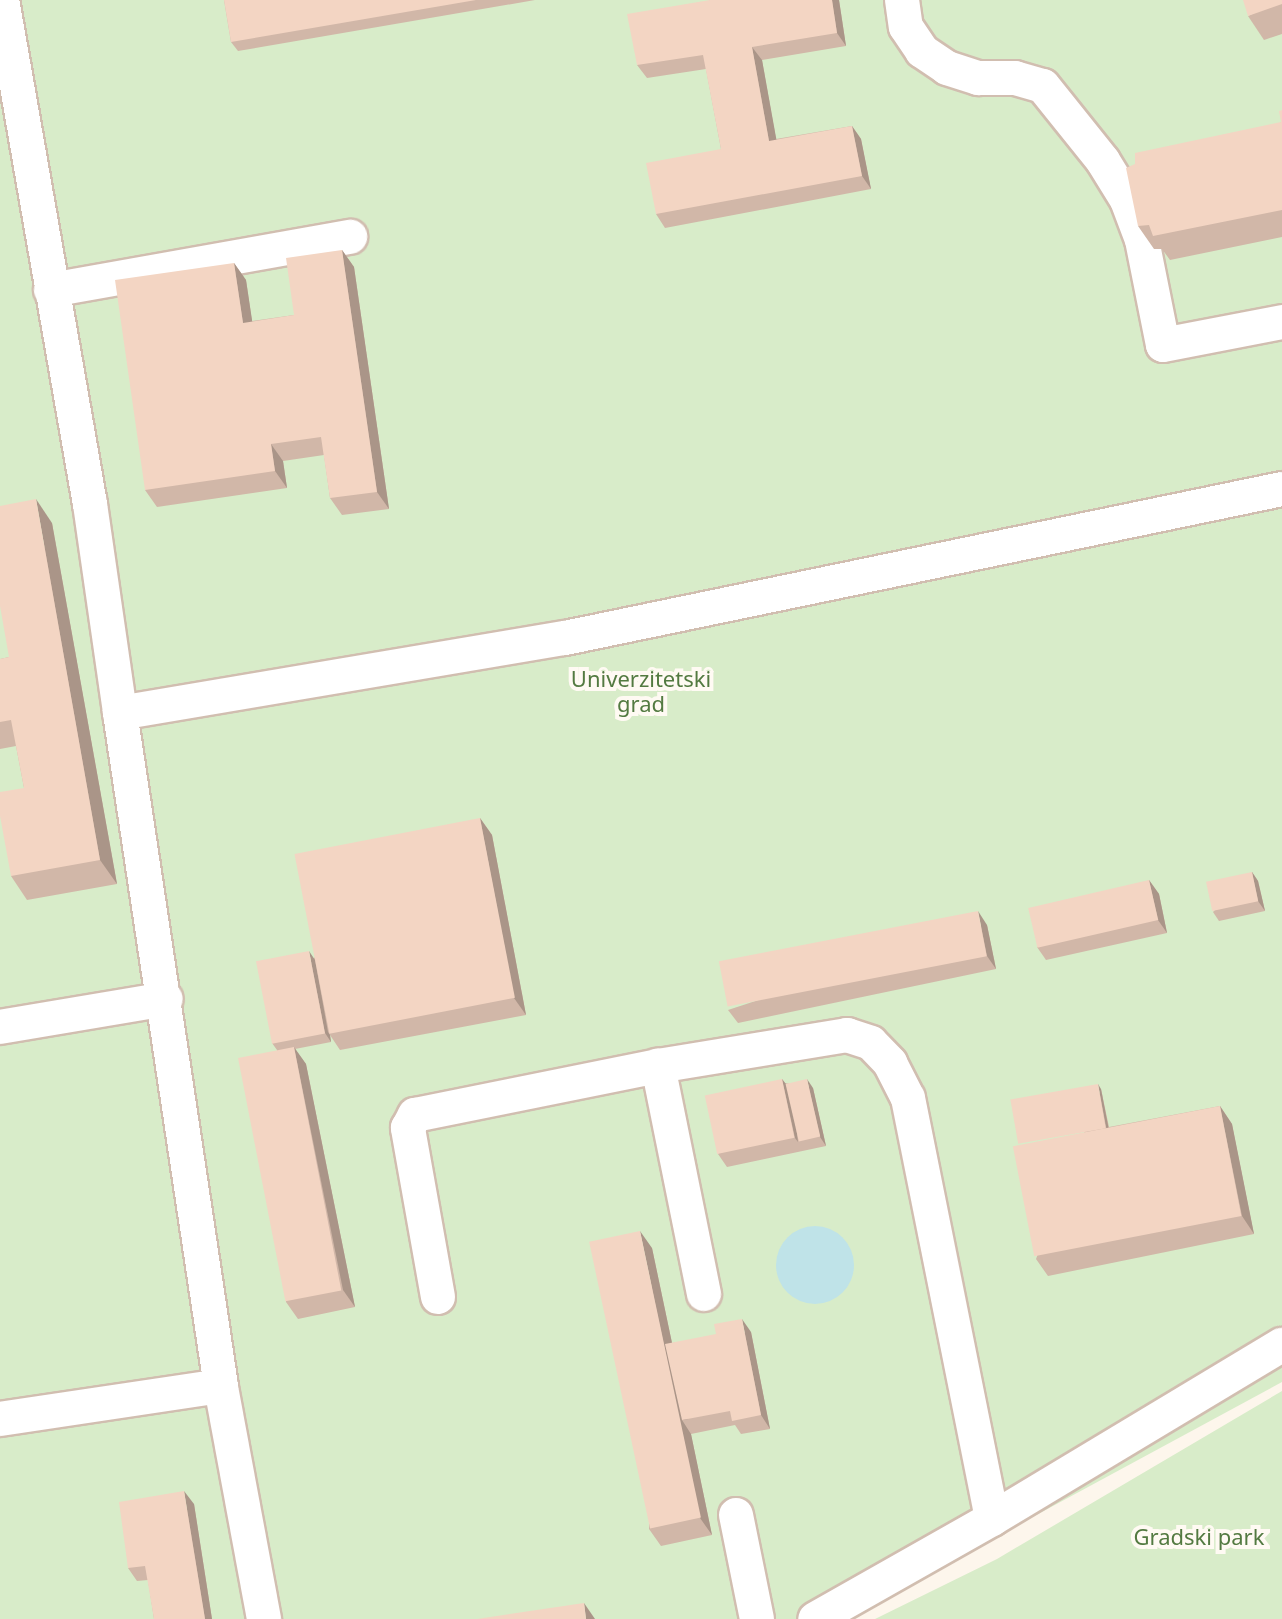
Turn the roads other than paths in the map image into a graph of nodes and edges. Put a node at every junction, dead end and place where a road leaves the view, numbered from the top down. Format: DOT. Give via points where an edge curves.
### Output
graph roads {
  1 [pos="2,0"];
  2 [pos="902,0"];
  3 [pos="11,119"];
  4 [pos="350,237"];
  5 [pos="51,290"];
  6 [pos="1282,322"];
  7 [pos="1282,489"];
  8 [pos="120,713"];
  9 [pos="166,999"];
  10 [pos="0,1027"];
  11 [pos="658,1066"];
  12 [pos="704,1294"];
  13 [pos="438,1297"];
  14 [pos="1282,1345"];
  15 [pos="221,1386"];
  16 [pos="0,1419"];
  17 [pos="736,1515"];
  18 [pos="992,1519"];
  19 [pos="264,1619"];
  20 [pos="757,1619"];
  21 [pos="815,1619"];
  1 -- 3 [label="street"];
  2 -- 6 [label="street" via="906,27 922,51 947,68 978,78 1015,78 1043,86 1103,161 1127,200 1142,240 1163,345"];
  3 -- 5 [label="street"];
  4 -- 5 [label="street"];
  5 -- 8 [label="street" via="90,504"];
  7 -- 8 [label="street" via="565,638"];
  8 -- 9 [label="street"];
  9 -- 10 [label="street"];
  9 -- 15 [label="street"];
  11 -- 12 [label="street"];
  11 -- 13 [label="street" via="415,1115 408,1128"];
  11 -- 18 [label="street" via="847,1035 871,1043 890,1063 908,1098"];
  14 -- 18 [label="street"];
  15 -- 16 [label="street"];
  15 -- 19 [label="street"];
  17 -- 20 [label="street"];
  18 -- 21 [label="street"];
}
